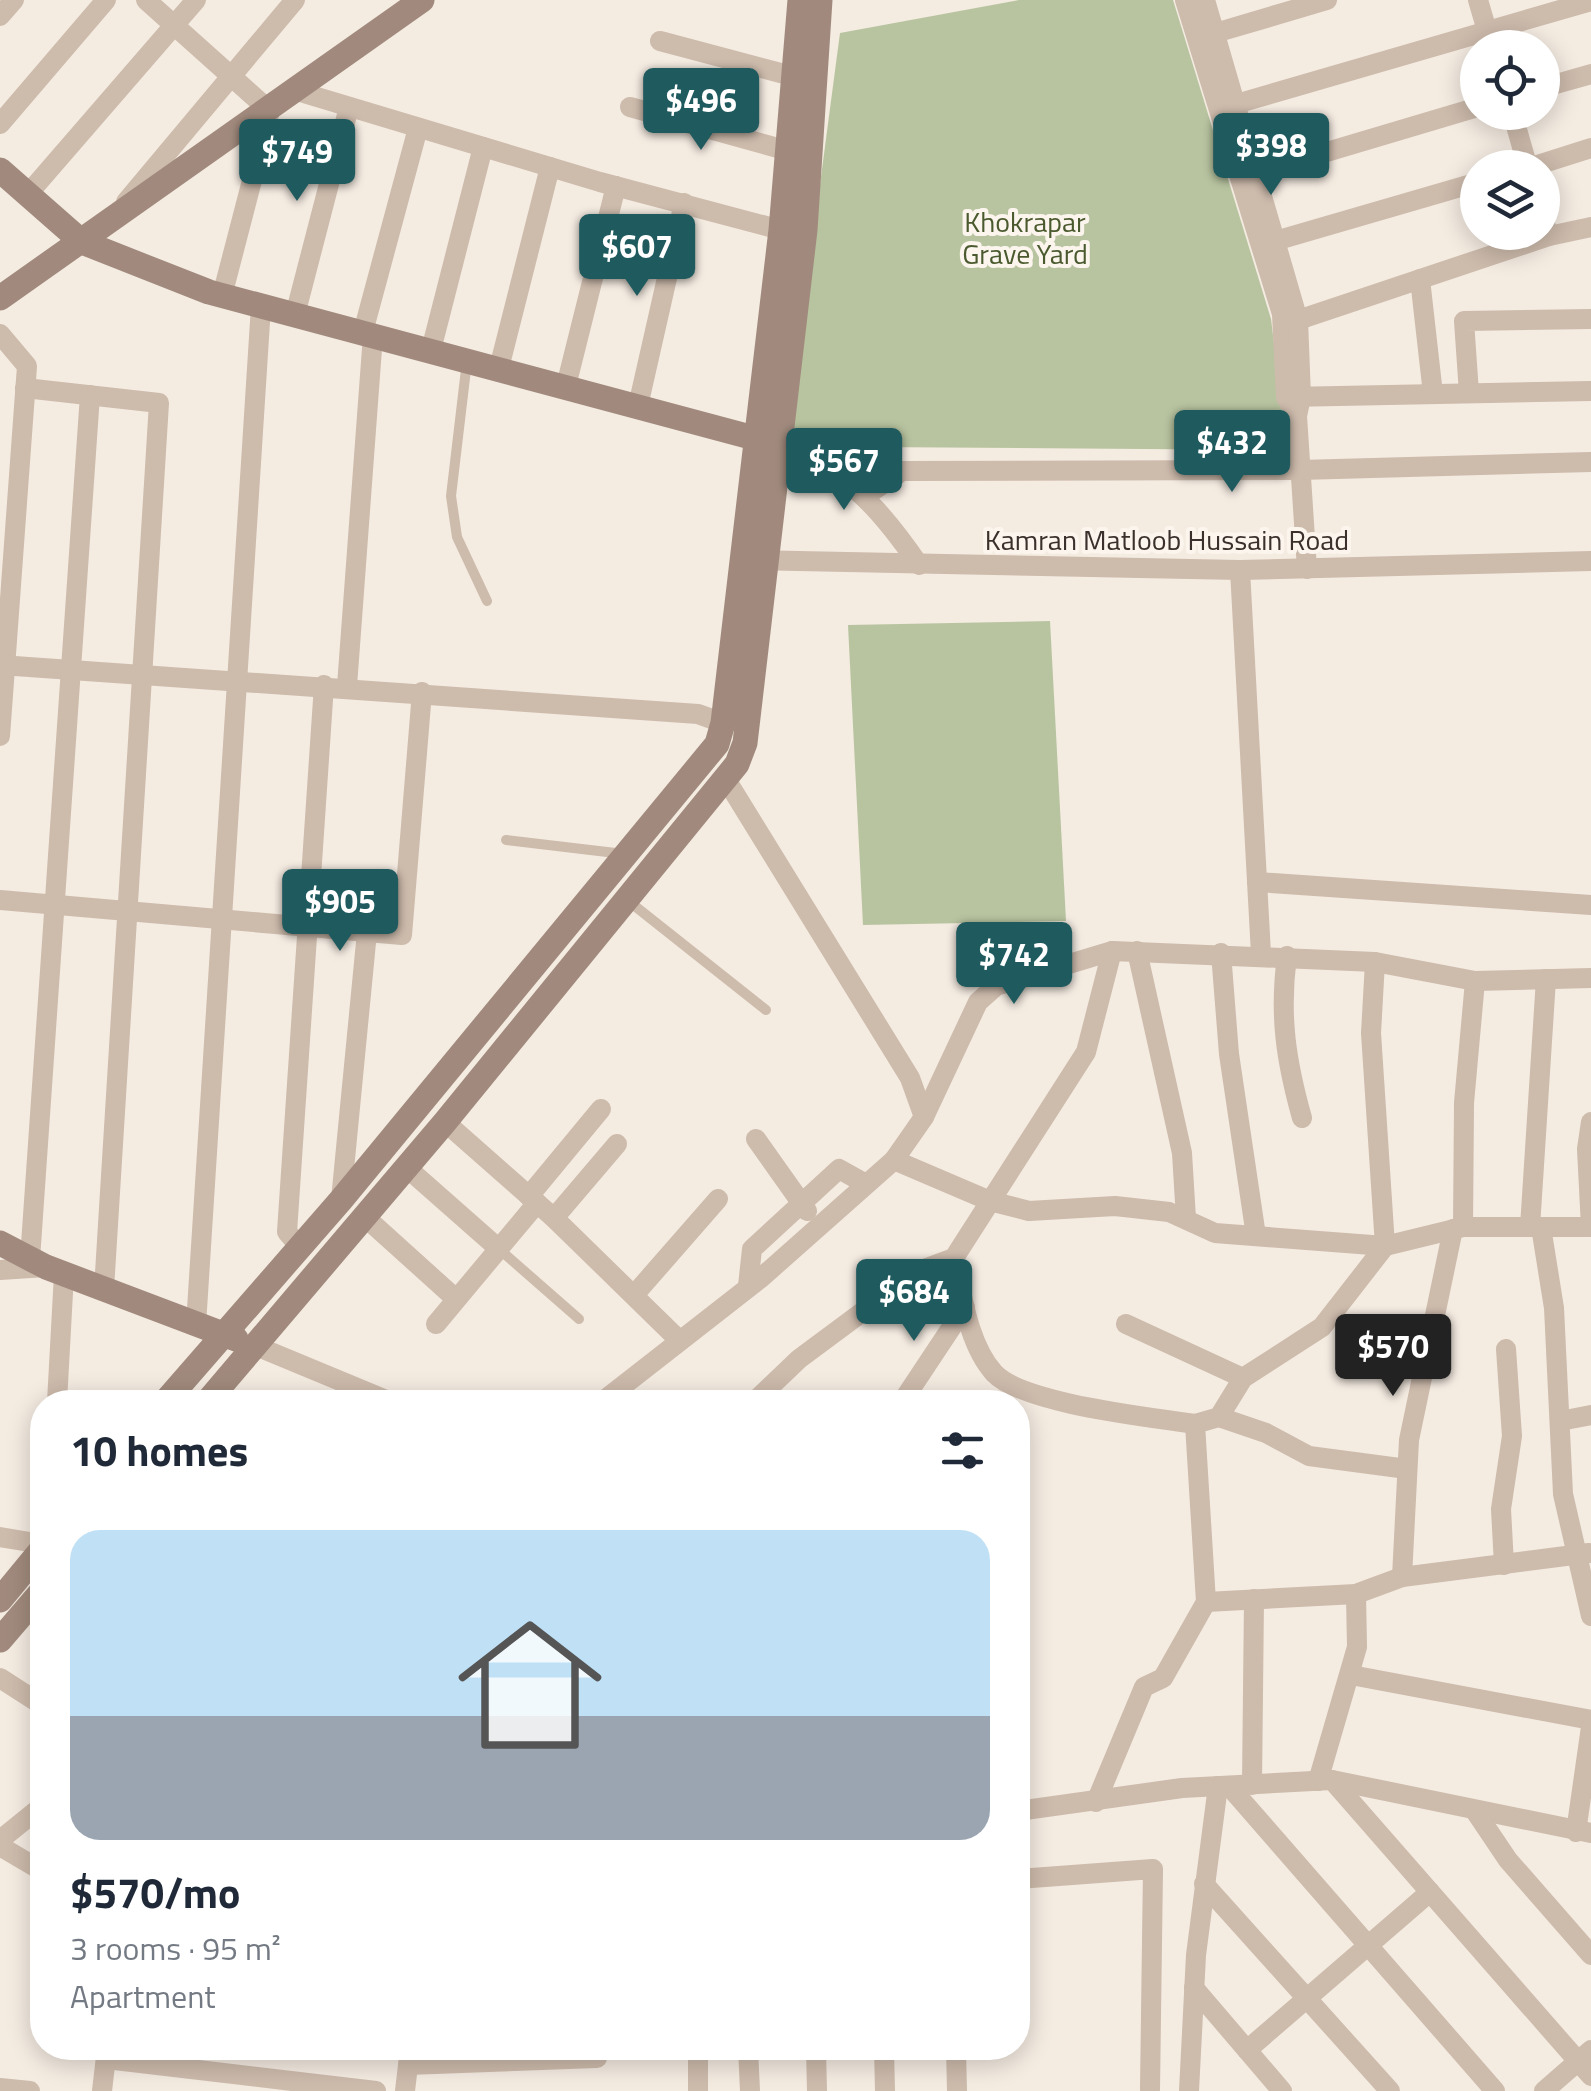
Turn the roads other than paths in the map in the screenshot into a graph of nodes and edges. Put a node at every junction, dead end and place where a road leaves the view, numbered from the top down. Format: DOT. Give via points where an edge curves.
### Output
graph roads {
  1 [pos="14,0"];
  2 [pos="106,0"];
  3 [pos="146,0"];
  4 [pos="196,0"];
  5 [pos="295,0"];
  6 [pos="422,0"];
  7 [pos="1185,0"];
  8 [pos="1205,0"];
  9 [pos="1327,0"];
  10 [pos="1478,0"];
  11 [pos="1591,0"];
  12 [pos="800,1"];
  13 [pos="0,16"];
  14 [pos="174,25"];
  15 [pos="1487,30"];
  16 [pos="1515,30"];
  17 [pos="1215,33"];
  18 [pos="660,42"];
  19 [pos="1460,48"];
  20 [pos="1591,74"];
  21 [pos="231,76"];
  22 [pos="792,76"];
  23 [pos="1560,83"];
  24 [pos="297,92"];
  25 [pos="1236,104"];
  26 [pos="630,106"];
  27 [pos="349,107"];
  28 [pos="270,111"];
  29 [pos="1460,112"];
  30 [pos="0,124"];
  31 [pos="418,128"];
  32 [pos="1517,130"];
  33 [pos="483,147"];
  34 [pos="1591,148"];
  35 [pos="785,150"];
  36 [pos="550,167"];
  37 [pos="0,170"];
  38 [pos="1256,173"];
  39 [pos="616,186"];
  40 [pos="1460,187"];
  41 [pos="28,194"];
  42 [pos="684,203"];
  43 [pos="106,225"];
  44 [pos="1591,227"];
  45 [pos="781,230"];
  46 [pos="1560,234"];
  47 [pos="1275,241"];
  48 [pos="82,242"];
  49 [pos="1507,250"];
  50 [pos="1420,279"];
  51 [pos="222,296"];
  52 [pos="0,298"];
  53 [pos="261,306"];
  54 [pos="294,314"];
  55 [pos="1591,319"];
  56 [pos="1298,320"];
  57 [pos="0,334"];
  58 [pos="368,334"];
  59 [pos="431,350"];
  60 [pos="467,360"];
  61 [pos="499,368"];
  62 [pos="566,386"];
  63 [pos="25,388"];
  64 [pos="1591,391"];
  65 [pos="1433,394"];
  66 [pos="1468,394"];
  67 [pos="90,395"];
  68 [pos="1295,403"];
  69 [pos="638,406"];
  70 [pos="768,442"];
  71 [pos="1591,462"];
  72 [pos="1300,470"];
  73 [pos="864,496"];
  74 [pos="755,561"];
  75 [pos="1591,561"];
  76 [pos="919,566"];
  77 [pos="1307,569"];
  78 [pos="1240,570"];
  79 [pos="488,601"];
  80 [pos="2,665"];
  81 [pos="71,669"];
  82 [pos="142,673"];
  83 [pos="240,679"];
  84 [pos="324,685"];
  85 [pos="347,686"];
  86 [pos="422,692"];
  87 [pos="723,723"];
  88 [pos="0,736"];
  89 [pos="727,781"];
  90 [pos="506,840"];
  91 [pos="629,856"];
  92 [pos="1257,882"];
  93 [pos="626,898"];
  94 [pos="0,900"];
  95 [pos="55,904"];
  96 [pos="1591,905"];
  97 [pos="128,910"];
  98 [pos="222,918"];
  99 [pos="307,926"];
  100 [pos="367,932"];
  101 [pos="557,940"];
  102 [pos="1112,950"];
  103 [pos="1137,951"];
  104 [pos="1221,953"];
  105 [pos="1261,954"];
  106 [pos="578,956"];
  107 [pos="1287,956"];
  108 [pos="1375,962"];
  109 [pos="1591,978"];
  110 [pos="1546,979"];
  111 [pos="1476,980"];
  112 [pos="766,1010"];
  113 [pos="600,1110"];
  114 [pos="924,1116"];
  115 [pos="1302,1118"];
  116 [pos="445,1122"];
  117 [pos="1591,1122"];
  118 [pos="756,1139"];
  119 [pos="617,1144"];
  120 [pos="894,1160"];
  121 [pos="406,1167"];
  122 [pos="866,1184"];
  123 [pos="718,1198"];
  124 [pos="341,1200"];
  125 [pos="533,1200"];
  126 [pos="990,1202"];
  127 [pos="802,1203"];
  128 [pos="365,1217"];
  129 [pos="554,1218"];
  130 [pos="1186,1219"];
  131 [pos="818,1224"];
  132 [pos="1536,1227"];
  133 [pos="1591,1227"];
  134 [pos="1458,1228"];
  135 [pos="1256,1236"];
  136 [pos="0,1243"];
  137 [pos="1385,1246"];
  138 [pos="300,1247"];
  139 [pos="499,1250"];
  140 [pos="954,1258"];
  141 [pos="47,1266"];
  142 [pos="0,1270"];
  143 [pos="748,1286"];
  144 [pos="104,1289"];
  145 [pos="635,1294"];
  146 [pos="456,1300"];
  147 [pos="965,1307"];
  148 [pos="579,1319"];
  149 [pos="436,1324"];
  150 [pos="1126,1324"];
  151 [pos="196,1325"];
  152 [pos="223,1335"];
  153 [pos="680,1341"];
  154 [pos="256,1346"];
  155 [pos="1506,1349"];
  156 [pos="1243,1378"];
  157 [pos="56,1390"];
  158 [pos="175,1390"];
  159 [pos="218,1390"];
  160 [pos="362,1390"];
  161 [pos="617,1390"];
  162 [pos="767,1390"];
  163 [pos="910,1390"];
  164 [pos="1024,1390"];
  165 [pos="1030,1392"];
  166 [pos="1591,1415"];
  167 [pos="1219,1416"];
  168 [pos="1560,1421"];
  169 [pos="1195,1424"];
  170 [pos="1408,1469"];
  171 [pos="0,1537"];
  172 [pos="30,1544"];
  173 [pos="1586,1554"];
  174 [pos="30,1562"];
  175 [pos="1504,1566"];
  176 [pos="1402,1577"];
  177 [pos="1356,1594"];
  178 [pos="1254,1599"];
  179 [pos="0,1600"];
  180 [pos="1206,1602"];
  181 [pos="30,1605"];
  182 [pos="1591,1616"];
  183 [pos="0,1640"];
  184 [pos="1351,1676"];
  185 [pos="0,1678"];
  186 [pos="30,1697"];
  187 [pos="1591,1723"];
  188 [pos="1325,1780"];
  189 [pos="1252,1784"];
  190 [pos="1224,1786"];
  191 [pos="1096,1802"];
  192 [pos="1030,1809"];
  193 [pos="1475,1811"];
  194 [pos="30,1817"];
  195 [pos="1584,1833"];
  196 [pos="0,1843"];
  197 [pos="30,1863"];
  198 [pos="1030,1878"];
  199 [pos="1204,1884"];
  200 [pos="1430,1892"];
  201 [pos="1369,1941"];
  202 [pos="1591,1954"];
  203 [pos="1194,1988"];
  204 [pos="1308,1997"];
  205 [pos="1247,2050"];
  206 [pos="106,2060"];
  207 [pos="157,2060"];
  208 [pos="409,2060"];
  209 [pos="698,2060"];
  210 [pos="749,2060"];
  211 [pos="816,2060"];
  212 [pos="884,2060"];
  213 [pos="956,2060"];
  214 [pos="1587,2062"];
  215 [pos="0,2088"];
  216 [pos="1150,2089"];
  217 [pos="30,2091"];
  218 [pos="102,2091"];
  219 [pos="376,2091"];
  220 [pos="405,2091"];
  221 [pos="698,2091"];
  222 [pos="750,2091"];
  223 [pos="817,2091"];
  224 [pos="885,2091"];
  225 [pos="957,2091"];
  226 [pos="1189,2091"];
  227 [pos="1282,2091"];
  228 [pos="1390,2091"];
  229 [pos="1496,2091"];
  230 [pos="1544,2091"];
  1 -- 13 [label="street"];
  2 -- 30 [label="street"];
  3 -- 14 [label="street"];
  4 -- 14 [label="street"];
  5 -- 21 [label="street"];
  6 -- 24 [label="main road"];
  7 -- 68 [label="street" via="1282,314"];
  8 -- 17 [label="street"];
  9 -- 17 [label="street"];
  10 -- 15 [label="street"];
  11 -- 16 [label="street"];
  12 -- 22 [label="main road"];
  12 -- 70 [label="main road" via="805,230"];
  14 -- 21 [label="street"];
  14 -- 41 [label="street"];
  17 -- 25 [label="street"];
  18 -- 22 [label="street"];
  19 -- 25 [label="street"];
  20 -- 23 [label="street"];
  21 -- 28 [label="street"];
  21 -- 43 [label="street"];
  22 -- 35 [label="main road"];
  24 -- 27 [label="street"];
  24 -- 28 [label="main road"];
  25 -- 38 [label="street"];
  26 -- 35 [label="street"];
  27 -- 31 [label="street"];
  27 -- 54 [label="street"];
  28 -- 43 [label="main road"];
  28 -- 51 [label="street"];
  29 -- 38 [label="street"];
  31 -- 33 [label="street"];
  31 -- 58 [label="street"];
  32 -- 34 [label="street" via="1528,168"];
  33 -- 36 [label="street"];
  33 -- 59 [label="street"];
  35 -- 45 [label="main road"];
  36 -- 39 [label="street"];
  36 -- 61 [label="street"];
  37 -- 41 [label="main road"];
  38 -- 47 [label="street"];
  39 -- 42 [label="street"];
  39 -- 62 [label="street"];
  40 -- 47 [label="street"];
  41 -- 48 [label="main road"];
  42 -- 45 [label="street"];
  42 -- 69 [label="street"];
  43 -- 48 [label="main road"];
  44 -- 46 [label="street"];
  45 -- 70 [label="main road"];
  47 -- 56 [label="street"];
  48 -- 51 [label="main road"];
  48 -- 52 [label="main road"];
  49 -- 50 [label="street"];
  50 -- 56 [label="street"];
  50 -- 65 [label="street"];
  51 -- 53 [label="main road"];
  53 -- 54 [label="main road"];
  53 -- 83 [label="street"];
  54 -- 58 [label="main road"];
  55 -- 66 [label="street" via="1464,321"];
  56 -- 68 [label="street"];
  57 -- 63 [label="street" via="27,366"];
  58 -- 59 [label="main road"];
  58 -- 85 [label="street"];
  59 -- 60 [label="main road"];
  60 -- 61 [label="main road"];
  60 -- 79 [label="lane" via="451,496 457,537"];
  61 -- 62 [label="main road"];
  62 -- 69 [label="main road"];
  63 -- 67 [label="street"];
  63 -- 80 [label="street"];
  64 -- 66 [label="street"];
  65 -- 66 [label="street"];
  65 -- 68 [label="street"];
  67 -- 81 [label="street"];
  67 -- 82 [label="street" via="159,403"];
  68 -- 72 [label="street"];
  69 -- 70 [label="main road"];
  70 -- 73 [label="street" via="827,466"];
  70 -- 74 [label="main road"];
  71 -- 72 [label="street"];
  72 -- 73 [label="street" via="902,471"];
  72 -- 77 [label="street"];
  73 -- 76 [label="street"];
  74 -- 76 [label="street, Kamran Matloob Hussain Road"];
  74 -- 87 [label="main road"];
  74 -- 89 [label="main road" via="744,743"];
  75 -- 77 [label="street, Kamran Matloob Hussain Road"];
  76 -- 78 [label="street, Kamran Matloob Hussain Road"];
  77 -- 78 [label="street, Kamran Matloob Hussain Road"];
  78 -- 92 [label="street"];
  80 -- 81 [label="street"];
  80 -- 88 [label="street"];
  81 -- 82 [label="street"];
  81 -- 95 [label="street"];
  82 -- 83 [label="street"];
  82 -- 97 [label="street"];
  83 -- 84 [label="street"];
  83 -- 98 [label="street"];
  84 -- 85 [label="street"];
  84 -- 99 [label="street"];
  85 -- 86 [label="street"];
  86 -- 87 [label="street" via="698,714"];
  86 -- 100 [label="street" via="402,935"];
  87 -- 91 [label="main road" via="710,756"];
  89 -- 93 [label="main road"];
  89 -- 114 [label="street" via="910,1078"];
  90 -- 91 [label="lane"];
  91 -- 101 [label="main road"];
  92 -- 96 [label="street"];
  92 -- 105 [label="street"];
  93 -- 106 [label="main road"];
  93 -- 112 [label="lane"];
  94 -- 95 [label="street"];
  95 -- 97 [label="street"];
  95 -- 141 [label="street"];
  97 -- 98 [label="street"];
  97 -- 144 [label="street"];
  98 -- 99 [label="street"];
  98 -- 151 [label="street"];
  99 -- 100 [label="street"];
  99 -- 138 [label="street" via="287,1232"];
  100 -- 124 [label="street"];
  101 -- 106 [label="main road"];
  101 -- 124 [label="main road"];
  102 -- 103 [label="street"];
  102 -- 114 [label="street" via="985,995"];
  102 -- 126 [label="street" via="1086,1052"];
  103 -- 104 [label="street"];
  103 -- 130 [label="street" via="1182,1153"];
  104 -- 105 [label="street"];
  104 -- 135 [label="street"];
  105 -- 107 [label="street"];
  106 -- 116 [label="main road"];
  107 -- 108 [label="street"];
  107 -- 115 [label="street" via="1280,1007 1284,1054"];
  108 -- 111 [label="street"];
  108 -- 137 [label="street" via="1371,1033"];
  109 -- 110 [label="street"];
  110 -- 111 [label="street"];
  110 -- 132 [label="street"];
  111 -- 134 [label="street"];
  113 -- 125 [label="street"];
  114 -- 120 [label="street"];
  116 -- 121 [label="main road"];
  116 -- 125 [label="street"];
  117 -- 133 [label="street"];
  118 -- 127 [label="street"];
  119 -- 129 [label="street"];
  120 -- 122 [label="street"];
  120 -- 126 [label="street"];
  121 -- 128 [label="main road"];
  121 -- 139 [label="street"];
  122 -- 127 [label="street" via="839,1169"];
  122 -- 131 [label="street"];
  123 -- 145 [label="street"];
  124 -- 138 [label="main road"];
  125 -- 129 [label="street"];
  125 -- 139 [label="street"];
  126 -- 130 [label="street" via="1029,1211 1115,1206"];
  126 -- 140 [label="street"];
  127 -- 131 [label="street"];
  127 -- 143 [label="street" via="752,1250"];
  128 -- 146 [label="street"];
  128 -- 154 [label="main road"];
  129 -- 145 [label="street"];
  130 -- 135 [label="street" via="1216,1232"];
  131 -- 143 [label="street"];
  132 -- 133 [label="street"];
  132 -- 134 [label="street"];
  132 -- 168 [label="street" via="1554,1308"];
  134 -- 137 [label="street"];
  134 -- 170 [label="street"];
  135 -- 137 [label="street"];
  136 -- 141 [label="main road"];
  137 -- 156 [label="street" via="1322,1327"];
  138 -- 152 [label="main road"];
  139 -- 146 [label="street"];
  139 -- 148 [label="lane"];
  140 -- 147 [label="street"];
  140 -- 162 [label="street" via="889,1282 868,1308"];
  141 -- 142 [label="street"];
  141 -- 144 [label="main road"];
  141 -- 157 [label="street"];
  143 -- 153 [label="street"];
  144 -- 151 [label="main road"];
  145 -- 153 [label="street"];
  146 -- 149 [label="street"];
  147 -- 163 [label="street"];
  147 -- 164 [label="street" via="995,1374"];
  150 -- 156 [label="street"];
  151 -- 152 [label="main road"];
  152 -- 154 [label="main road"];
  152 -- 158 [label="main road"];
  153 -- 161 [label="street"];
  154 -- 159 [label="main road"];
  154 -- 160 [label="street"];
  155 -- 175 [label="street" via="1512,1436 1501,1509"];
  156 -- 167 [label="street"];
  165 -- 169 [label="street"];
  166 -- 168 [label="street"];
  167 -- 169 [label="street"];
  167 -- 170 [label="street" via="1310,1456"];
  168 -- 173 [label="street" via="1563,1494"];
  169 -- 180 [label="street"];
  170 -- 176 [label="street"];
  171 -- 172 [label="street"];
  173 -- 175 [label="street"];
  173 -- 182 [label="street"];
  174 -- 179 [label="main road"];
  175 -- 176 [label="street"];
  176 -- 177 [label="street"];
  177 -- 178 [label="street"];
  177 -- 184 [label="street"];
  178 -- 180 [label="street"];
  178 -- 189 [label="street"];
  180 -- 191 [label="street" via="1162,1678 1144,1687"];
  181 -- 183 [label="main road"];
  184 -- 187 [label="street"];
  184 -- 188 [label="street"];
  185 -- 186 [label="street"];
  187 -- 195 [label="street"];
  188 -- 189 [label="street"];
  188 -- 193 [label="street"];
  188 -- 200 [label="street"];
  189 -- 190 [label="street"];
  190 -- 191 [label="street"];
  190 -- 199 [label="street"];
  190 -- 201 [label="street"];
  191 -- 192 [label="street"];
  193 -- 195 [label="street"];
  193 -- 202 [label="street" via="1508,1860"];
  194 -- 196 [label="street"];
  196 -- 197 [label="street"];
  198 -- 216 [label="street" via="1153,1869"];
  199 -- 203 [label="street"];
  199 -- 204 [label="street"];
  200 -- 201 [label="street"];
  200 -- 214 [label="street"];
  201 -- 204 [label="street"];
  201 -- 229 [label="street"];
  203 -- 205 [label="street"];
  203 -- 226 [label="street"];
  204 -- 205 [label="street"];
  204 -- 228 [label="street"];
  205 -- 227 [label="street"];
  206 -- 218 [label="street"];
  207 -- 219 [label="street"];
  208 -- 220 [label="street"];
  209 -- 221 [label="street"];
  210 -- 222 [label="street"];
  211 -- 223 [label="street"];
  212 -- 224 [label="street"];
  213 -- 225 [label="street"];
  214 -- 230 [label="street"];
  215 -- 217 [label="street"];
}
